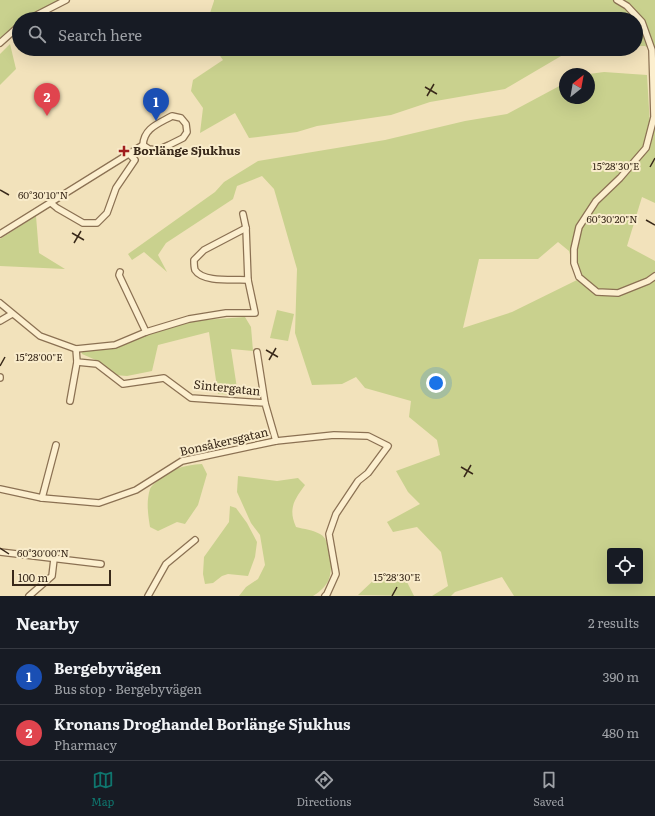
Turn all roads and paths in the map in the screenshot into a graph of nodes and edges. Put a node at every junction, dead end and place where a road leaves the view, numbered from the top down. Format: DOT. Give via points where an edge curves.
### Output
graph roads {
  1 [pos="66,0"];
  2 [pos="617,0"];
  3 [pos="43,12"];
  4 [pos="633,12"];
  5 [pos="643,25"];
  6 [pos="12,32"];
  7 [pos="0,43"];
  8 [pos="143,145"];
  9 [pos="129,154"];
  10 [pos="51,203"];
  11 [pos="243,214"];
  12 [pos="246,228"];
  13 [pos="0,234"];
  14 [pos="120,272"];
  15 [pos="655,276"];
  16 [pos="248,280"];
  17 [pos="0,303"];
  18 [pos="12,314"];
  19 [pos="0,321"];
  20 [pos="146,332"];
  21 [pos="76,349"];
  22 [pos="257,352"];
  23 [pos="77,362"];
  24 [pos="70,401"];
  25 [pos="265,403"];
  26 [pos="276,441"];
  27 [pos="56,445"];
  28 [pos="0,489"];
  29 [pos="42,498"];
  30 [pos="195,540"];
  31 [pos="0,552"];
  32 [pos="54,559"];
  33 [pos="101,564"];
  34 [pos="29,596"];
  35 [pos="148,596"];
  36 [pos="324,596"];
  1 -- 3 [label="street"];
  2 -- 4 [label="street"];
  5 -- 15 [label="street" via="652,50 654,117 646,148 596,201 579,227 574,263 579,277 596,292 618,293 648,282"];
  6 -- 7 [label="street"];
  8 -- 8 [label="street" via="158,150 183,138 186,124 181,118 172,116 147,131"];
  8 -- 9 [label="street"];
  9 -- 10 [label="street"];
  9 -- 10 [label="street" via="135,160 116,188 107,213 97,223 83,223"];
  10 -- 13 [label="street"];
  11 -- 12 [label="street"];
  12 -- 16 [label="street"];
  12 -- 16 [label="street" via="204,250 194,260 195,269 201,276 212,279"];
  14 -- 20 [label="street" via="118,275"];
  16 -- 20 [label="street" via="255,313 226,313 188,319"];
  17 -- 18 [label="street"];
  18 -- 19 [label="street"];
  18 -- 21 [label="street" via="40,336"];
  20 -- 21 [label="street" via="115,345"];
  21 -- 23 [label="street"];
  22 -- 25 [label="street"];
  23 -- 24 [label="street"];
  23 -- 25 [label="street, Sintergatan" via="96,364 123,384 164,378 190,398"];
  25 -- 26 [label="street, Sintergatan"];
  26 -- 29 [label="street, Bonsåkersgatan" via="182,461 136,490 99,503"];
  26 -- 36 [label="street, Bonsåkersgatan" via="334,435 368,436 388,446 336,514 329,534 336,574"];
  27 -- 29 [label="street"];
  28 -- 29 [label="street, Bonsåkersgatan"];
  30 -- 35 [label="street" via="166,564"];
  31 -- 32 [label="street"];
  32 -- 33 [label="street"];
  32 -- 34 [label="street" via="52,576"];
}
